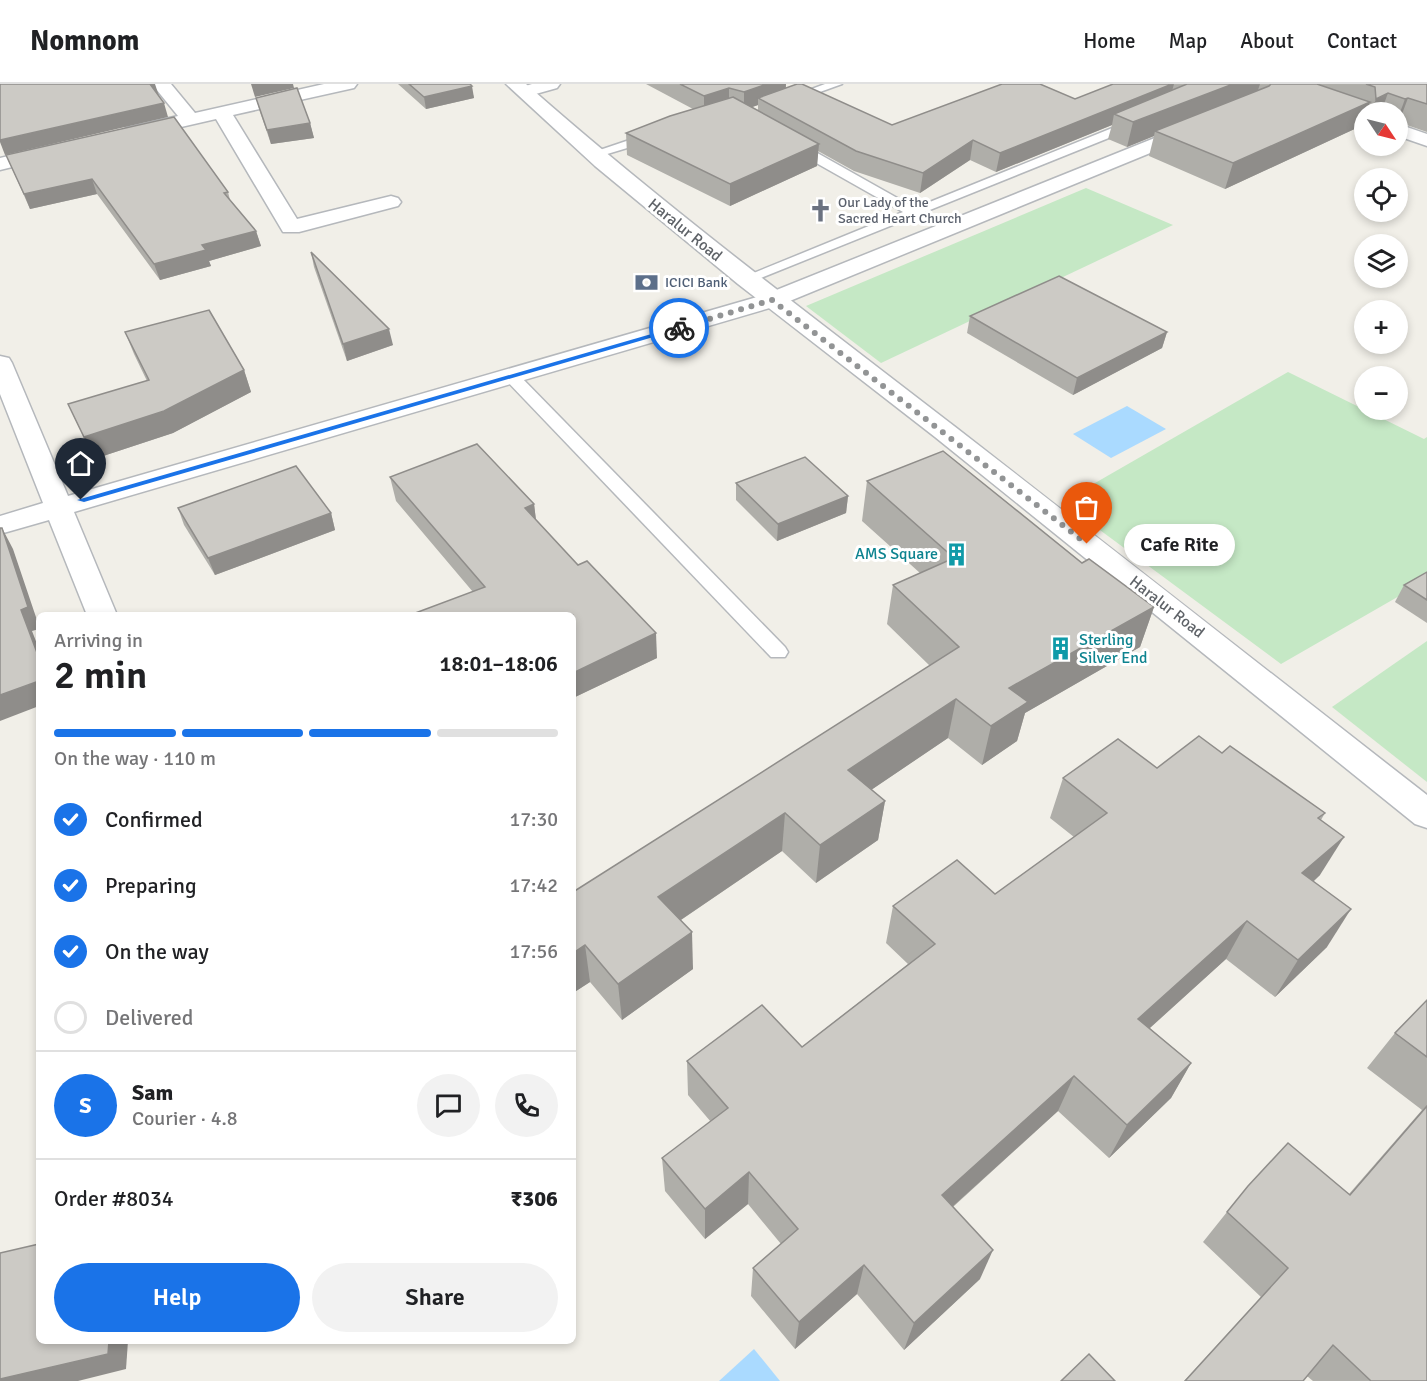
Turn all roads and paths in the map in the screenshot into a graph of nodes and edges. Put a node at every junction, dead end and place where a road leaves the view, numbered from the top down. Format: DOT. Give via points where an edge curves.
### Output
graph roads {
  1 [pos="161,84"];
  2 [pos="348,84"];
  3 [pos="551,84"];
  4 [pos="836,84"];
  5 [pos="520,88"];
  6 [pos="784,102"];
  7 [pos="222,113"];
  8 [pos="1153,115"];
  9 [pos="190,119"];
  10 [pos="1211,122"];
  11 [pos="671,130"];
  12 [pos="1408,133"];
  13 [pos="112,137"];
  14 [pos="781,138"];
  15 [pos="1427,140"];
  16 [pos="68,148"];
  17 [pos="594,154"];
  18 [pos="0,164"];
  19 [pos="391,202"];
  20 [pos="914,213"];
  21 [pos="746,279"];
  22 [pos="772,300"];
  23 [pos="0,363"];
  24 [pos="511,376"];
  25 [pos="59,507"];
  26 [pos="0,525"];
  27 [pos="101,612"];
  28 [pos="778,652"];
  29 [pos="1427,814"];
  1 -- 9 [label="street"];
  2 -- 7 [label="street"];
  3 -- 5 [label="street"];
  4 -- 6 [label="lane"];
  5 -- 17 [label="street, Haralur Road"];
  7 -- 9 [label="street"];
  7 -- 19 [label="street" via="291,227"];
  8 -- 20 [label="lane"];
  9 -- 13 [label="street"];
  10 -- 22 [label="street"];
  11 -- 17 [label="lane"];
  12 -- 15 [label="street"];
  14 -- 20 [label="lane"];
  16 -- 18 [label="street"];
  17 -- 21 [label="street, Haralur Road"];
  20 -- 21 [label="lane"];
  21 -- 22 [label="street, Haralur Road"];
  22 -- 24 [label="street"];
  22 -- 29 [label="street, Haralur Road" via="944,431"];
  23 -- 25 [label="street"];
  24 -- 25 [label="street"];
  24 -- 28 [label="lane"];
  25 -- 26 [label="street"];
  25 -- 27 [label="street"];
}
